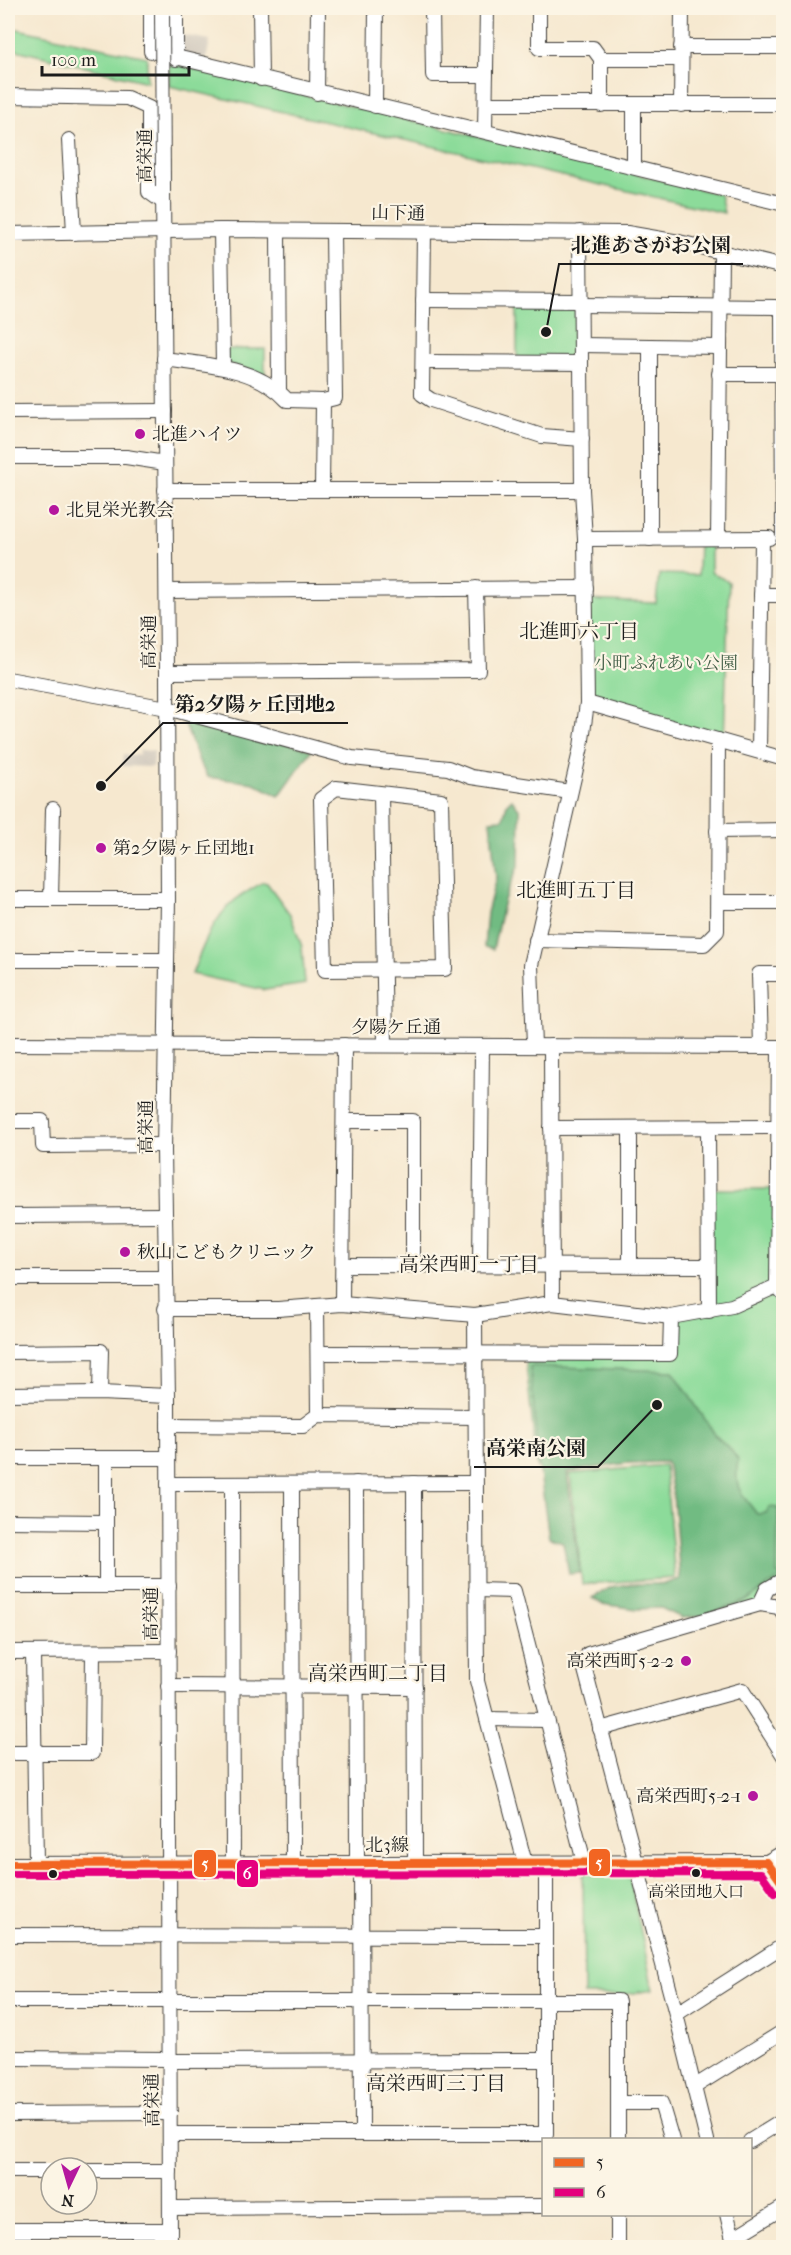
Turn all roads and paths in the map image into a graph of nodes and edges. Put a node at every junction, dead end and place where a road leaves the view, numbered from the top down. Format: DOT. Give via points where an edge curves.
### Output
graph roads {
  1 [pos="150,8"];
  2 [pos="162,8"];
  3 [pos="176,8"];
  4 [pos="260,8"];
  5 [pos="318,8"];
  6 [pos="376,8"];
  7 [pos="432,8"];
  8 [pos="487,8"];
  9 [pos="539,8"];
  10 [pos="682,8"];
  11 [pos="783,47"];
  12 [pos="681,53"];
  13 [pos="176,58"];
  14 [pos="601,59"];
  15 [pos="486,75"];
  16 [pos="261,79"];
  17 [pos="317,93"];
  18 [pos="8,96"];
  19 [pos="486,104"];
  20 [pos="783,104"];
  21 [pos="601,105"];
  22 [pos="634,105"];
  23 [pos="681,105"];
  24 [pos="375,106"];
  25 [pos="485,131"];
  26 [pos="69,140"];
  27 [pos="634,167"];
  28 [pos="163,202"];
  29 [pos="783,204"];
  30 [pos="221,230"];
  31 [pos="163,231"];
  32 [pos="278,231"];
  33 [pos="333,231"];
  34 [pos="424,232"];
  35 [pos="580,232"];
  36 [pos="74,233"];
  37 [pos="8,234"];
  38 [pos="720,253"];
  39 [pos="783,267"];
  40 [pos="423,300"];
  41 [pos="580,303"];
  42 [pos="720,306"];
  43 [pos="581,345"];
  44 [pos="650,346"];
  45 [pos="719,347"];
  46 [pos="165,359"];
  47 [pos="423,362"];
  48 [pos="581,363"];
  49 [pos="223,367"];
  50 [pos="719,374"];
  51 [pos="783,374"];
  52 [pos="279,391"];
  53 [pos="323,401"];
  54 [pos="165,411"];
  55 [pos="8,412"];
  56 [pos="582,439"];
  57 [pos="8,457"];
  58 [pos="165,463"];
  59 [pos="322,489"];
  60 [pos="165,490"];
  61 [pos="582,490"];
  62 [pos="718,538"];
  63 [pos="762,538"];
  64 [pos="783,538"];
  65 [pos="585,539"];
  66 [pos="650,539"];
  67 [pos="476,588"];
  68 [pos="586,588"];
  69 [pos="167,591"];
  70 [pos="761,595"];
  71 [pos="783,595"];
  72 [pos="167,672"];
  73 [pos="8,679"];
  74 [pos="587,703"];
  75 [pos="167,708"];
  76 [pos="718,740"];
  77 [pos="759,751"];
  78 [pos="783,759"];
  79 [pos="570,792"];
  80 [pos="381,794"];
  81 [pos="53,809"];
  82 [pos="783,830"];
  83 [pos="717,831"];
  84 [pos="8,899"];
  85 [pos="51,899"];
  86 [pos="168,899"];
  87 [pos="718,902"];
  88 [pos="783,902"];
  89 [pos="536,940"];
  90 [pos="8,960"];
  91 [pos="167,960"];
  92 [pos="384,970"];
  93 [pos="783,974"];
  94 [pos="8,1044"];
  95 [pos="165,1044"];
  96 [pos="344,1044"];
  97 [pos="385,1044"];
  98 [pos="482,1046"];
  99 [pos="534,1046"];
  100 [pos="551,1046"];
  101 [pos="761,1047"];
  102 [pos="781,1047"];
  103 [pos="8,1121"];
  104 [pos="344,1121"];
  105 [pos="777,1127"];
  106 [pos="551,1128"];
  107 [pos="708,1128"];
  108 [pos="630,1129"];
  109 [pos="164,1145"];
  110 [pos="164,1215"];
  111 [pos="8,1216"];
  112 [pos="343,1265"];
  113 [pos="413,1265"];
  114 [pos="480,1265"];
  115 [pos="550,1265"];
  116 [pos="630,1265"];
  117 [pos="708,1266"];
  118 [pos="8,1278"];
  119 [pos="165,1278"];
  120 [pos="780,1290"];
  121 [pos="342,1304"];
  122 [pos="552,1304"];
  123 [pos="318,1306"];
  124 [pos="165,1309"];
  125 [pos="709,1311"];
  126 [pos="475,1315"];
  127 [pos="671,1317"];
  128 [pos="8,1352"];
  129 [pos="318,1353"];
  130 [pos="475,1354"];
  131 [pos="100,1393"];
  132 [pos="8,1394"];
  133 [pos="168,1396"];
  134 [pos="318,1415"];
  135 [pos="475,1417"];
  136 [pos="168,1425"];
  137 [pos="8,1458"];
  138 [pos="106,1458"];
  139 [pos="168,1458"];
  140 [pos="356,1483"];
  141 [pos="414,1483"];
  142 [pos="168,1484"];
  143 [pos="232,1484"];
  144 [pos="292,1484"];
  145 [pos="475,1484"];
  146 [pos="8,1521"];
  147 [pos="105,1522"];
  148 [pos="783,1579"];
  149 [pos="8,1586"];
  150 [pos="106,1586"];
  151 [pos="168,1587"];
  152 [pos="476,1590"];
  153 [pos="760,1604"];
  154 [pos="783,1614"];
  155 [pos="169,1651"];
  156 [pos="8,1652"];
  157 [pos="33,1652"];
  158 [pos="93,1652"];
  159 [pos="168,1686"];
  160 [pos="232,1687"];
  161 [pos="293,1687"];
  162 [pos="358,1687"];
  163 [pos="415,1687"];
  164 [pos="488,1719"];
  165 [pos="546,1720"];
  166 [pos="600,1729"];
  167 [pos="34,1753"];
  168 [pos="8,1754"];
  169 [pos="783,1756"];
  170 [pos="783,1852"];
  171 [pos="584,1862"];
  172 [pos="767,1862"];
  173 [pos="36,1863"];
  174 [pos="293,1863"];
  175 [pos="359,1863"];
  176 [pos="415,1863"];
  177 [pos="525,1863"];
  178 [pos="546,1863"];
  179 [pos="635,1863"];
  180 [pos="8,1864"];
  181 [pos="169,1864"];
  182 [pos="233,1864"];
  183 [pos="783,1887"];
  184 [pos="8,1935"];
  185 [pos="169,1936"];
  186 [pos="546,1936"];
  187 [pos="362,1938"];
  188 [pos="783,1945"];
  189 [pos="8,2001"];
  190 [pos="547,2001"];
  191 [pos="170,2002"];
  192 [pos="362,2002"];
  193 [pos="676,2014"];
  194 [pos="783,2031"];
  195 [pos="8,2058"];
  196 [pos="169,2060"];
  197 [pos="362,2060"];
  198 [pos="546,2060"];
  199 [pos="694,2087"];
  200 [pos="619,2103"];
  201 [pos="170,2113"];
  202 [pos="8,2114"];
  203 [pos="783,2120"];
  204 [pos="362,2133"];
  205 [pos="170,2134"];
  206 [pos="618,2138"];
  207 [pos="672,2138"];
  208 [pos="707,2138"];
  209 [pos="752,2140"];
  210 [pos="39,2171"];
  211 [pos="99,2171"];
  212 [pos="170,2171"];
  213 [pos="8,2172"];
  214 [pos="542,2206"];
  215 [pos="783,2207"];
  216 [pos="170,2208"];
  217 [pos="618,2216"];
  218 [pos="727,2216"];
  219 [pos="8,2230"];
  220 [pos="170,2230"];
  221 [pos="734,2243"];
  222 [pos="170,2247"];
  223 [pos="618,2247"];
  1 -- 13 [label="street" via="151,51"];
  2 -- 28 [label="street, 高栄通, bridge"];
  3 -- 13 [label="street"];
  4 -- 16 [label="street"];
  5 -- 17 [label="street"];
  6 -- 24 [label="street"];
  7 -- 15 [label="street" via="433,75"];
  8 -- 15 [label="street"];
  9 -- 14 [label="street" via="539,48 593,48"];
  10 -- 12 [label="street"];
  11 -- 12 [label="street"];
  12 -- 14 [label="street"];
  12 -- 23 [label="street"];
  13 -- 16 [label="street"];
  14 -- 21 [label="street"];
  15 -- 19 [label="street"];
  16 -- 17 [label="street"];
  17 -- 24 [label="street"];
  18 -- 28 [label="street" via="127,98 148,108 149,192"];
  19 -- 21 [label="street"];
  19 -- 25 [label="street"];
  20 -- 23 [label="street"];
  21 -- 22 [label="street"];
  22 -- 23 [label="street"];
  22 -- 27 [label="street"];
  24 -- 25 [label="street"];
  25 -- 27 [label="street"];
  26 -- 36 [label="street"];
  27 -- 29 [label="street"];
  28 -- 31 [label="street, 高栄通"];
  30 -- 31 [label="street, 山下通"];
  30 -- 32 [label="street, 山下通"];
  30 -- 49 [label="street"];
  31 -- 36 [label="street, 山下通"];
  31 -- 46 [label="street, 高栄通"];
  32 -- 33 [label="street, 山下通"];
  32 -- 52 [label="street"];
  33 -- 34 [label="street, 山下通"];
  33 -- 53 [label="street" via="335,398"];
  34 -- 35 [label="street, 山下通"];
  34 -- 40 [label="street"];
  35 -- 38 [label="street, 山下通" via="627,233"];
  35 -- 41 [label="street"];
  36 -- 37 [label="street, 山下通"];
  38 -- 39 [label="street, 山下通"];
  38 -- 42 [label="street"];
  40 -- 41 [label="street"];
  40 -- 47 [label="street"];
  41 -- 42 [label="street"];
  41 -- 43 [label="street"];
  42 -- 45 [label="street"];
  42 -- 51 [label="street" via="775,307 782,311"];
  43 -- 44 [label="street"];
  43 -- 48 [label="street"];
  44 -- 45 [label="street"];
  44 -- 66 [label="street"];
  45 -- 50 [label="street"];
  46 -- 49 [label="street"];
  46 -- 54 [label="street, 高栄通"];
  47 -- 48 [label="street"];
  47 -- 56 [label="street" via="422,394 431,400 542,436"];
  48 -- 56 [label="street"];
  49 -- 52 [label="street"];
  50 -- 51 [label="street"];
  50 -- 62 [label="street"];
  51 -- 64 [label="street"];
  52 -- 53 [label="street" via="287,400"];
  53 -- 59 [label="street"];
  54 -- 55 [label="street"];
  54 -- 58 [label="street, 高栄通"];
  56 -- 61 [label="street"];
  57 -- 58 [label="street" via="126,457"];
  58 -- 60 [label="street, 高栄通"];
  59 -- 60 [label="street"];
  59 -- 61 [label="street"];
  60 -- 69 [label="street, 高栄通"];
  61 -- 65 [label="street"];
  62 -- 63 [label="street"];
  62 -- 66 [label="street"];
  63 -- 64 [label="street"];
  63 -- 70 [label="street"];
  65 -- 66 [label="street"];
  65 -- 68 [label="street"];
  67 -- 68 [label="street"];
  67 -- 69 [label="street"];
  67 -- 72 [label="street" via="478,670"];
  68 -- 74 [label="street"];
  69 -- 72 [label="street, 高栄通"];
  70 -- 71 [label="street"];
  70 -- 77 [label="street"];
  72 -- 75 [label="street, 高栄通"];
  73 -- 75 [label="street"];
  74 -- 76 [label="street"];
  74 -- 79 [label="street"];
  75 -- 79 [label="street" via="352,758 448,768 471,777"];
  75 -- 86 [label="street, 高栄通"];
  76 -- 77 [label="street"];
  76 -- 83 [label="street"];
  77 -- 78 [label="street"];
  79 -- 89 [label="street"];
  80 -- 92 [label="street"];
  80 -- 92 [label="street" via="441,800 445,969"];
  80 -- 92 [label="street" via="336,788 321,799 325,970"];
  81 -- 85 [label="street"];
  82 -- 83 [label="street"];
  83 -- 87 [label="street"];
  84 -- 85 [label="street"];
  85 -- 86 [label="street"];
  86 -- 91 [label="street, 高栄通"];
  87 -- 88 [label="street"];
  87 -- 89 [label="street" via="717,931 704,944"];
  89 -- 99 [label="street" via="531,965"];
  90 -- 91 [label="street"];
  91 -- 95 [label="street, 高栄通"];
  92 -- 97 [label="street"];
  93 -- 101 [label="street" via="759,974"];
  94 -- 95 [label="street, 夕陽ケ丘通"];
  95 -- 96 [label="street, 夕陽ケ丘通"];
  95 -- 109 [label="street, 高栄通"];
  96 -- 97 [label="street, 夕陽ケ丘通"];
  96 -- 104 [label="street"];
  97 -- 98 [label="street, 夕陽ケ丘通"];
  98 -- 99 [label="street, 夕陽ケ丘通"];
  98 -- 114 [label="street"];
  99 -- 100 [label="street, 夕陽ケ丘通"];
  100 -- 101 [label="street, 夕陽ケ丘通"];
  100 -- 106 [label="street"];
  101 -- 102 [label="street, 夕陽ケ丘通"];
  102 -- 105 [label="street"];
  103 -- 109 [label="street" via="42,1121 43,1146"];
  104 -- 112 [label="street"];
  104 -- 113 [label="street" via="413,1121"];
  105 -- 107 [label="street"];
  105 -- 120 [label="street"];
  106 -- 108 [label="street"];
  106 -- 115 [label="street"];
  107 -- 108 [label="street"];
  107 -- 117 [label="street"];
  108 -- 116 [label="street"];
  109 -- 110 [label="street, 高栄通"];
  110 -- 111 [label="street"];
  110 -- 119 [label="street, 高栄通"];
  112 -- 113 [label="street"];
  112 -- 121 [label="street"];
  113 -- 114 [label="street"];
  114 -- 115 [label="street"];
  115 -- 116 [label="street"];
  115 -- 122 [label="street"];
  116 -- 117 [label="street"];
  117 -- 125 [label="street"];
  118 -- 119 [label="street"];
  119 -- 124 [label="street, 高栄通"];
  120 -- 125 [label="street"];
  121 -- 123 [label="street"];
  121 -- 126 [label="street"];
  122 -- 126 [label="street"];
  122 -- 127 [label="street"];
  123 -- 124 [label="street"];
  123 -- 129 [label="street"];
  124 -- 133 [label="street, 高栄通"];
  125 -- 127 [label="street"];
  126 -- 130 [label="street"];
  127 -- 130 [label="street" via="670,1354"];
  128 -- 131 [label="street" via="101,1351"];
  129 -- 130 [label="street"];
  129 -- 134 [label="street"];
  130 -- 135 [label="street"];
  131 -- 132 [label="street"];
  131 -- 133 [label="street"];
  133 -- 136 [label="street, 高栄通"];
  134 -- 135 [label="street"];
  134 -- 136 [label="street" via="303,1426"];
  135 -- 145 [label="street"];
  136 -- 139 [label="street, 高栄通"];
  137 -- 138 [label="street"];
  138 -- 139 [label="street"];
  138 -- 147 [label="street"];
  139 -- 142 [label="street, 高栄通"];
  140 -- 141 [label="street"];
  140 -- 144 [label="street"];
  140 -- 162 [label="street"];
  141 -- 145 [label="street"];
  141 -- 163 [label="street"];
  142 -- 143 [label="street"];
  142 -- 151 [label="street, 高栄通"];
  143 -- 144 [label="street"];
  143 -- 160 [label="street"];
  144 -- 161 [label="street"];
  145 -- 152 [label="street"];
  146 -- 147 [label="street"];
  147 -- 150 [label="street"];
  148 -- 153 [label="street" via="767,1589"];
  149 -- 150 [label="street"];
  150 -- 151 [label="street"];
  151 -- 155 [label="street, 高栄通"];
  152 -- 164 [label="street" via="477,1681"];
  152 -- 165 [label="street" via="514,1591"];
  153 -- 154 [label="street" via="779,1607"];
  153 -- 166 [label="street" via="588,1654 584,1666"];
  155 -- 158 [label="street"];
  155 -- 159 [label="street, 高栄通"];
  156 -- 157 [label="street"];
  157 -- 158 [label="street"];
  157 -- 167 [label="street"];
  158 -- 167 [label="street" via="92,1753"];
  159 -- 160 [label="street"];
  159 -- 181 [label="street, 高栄通"];
  160 -- 161 [label="street"];
  160 -- 182 [label="street"];
  161 -- 162 [label="street"];
  161 -- 174 [label="street"];
  162 -- 163 [label="street"];
  162 -- 175 [label="street"];
  163 -- 176 [label="street"];
  164 -- 165 [label="street"];
  164 -- 177 [label="street"];
  165 -- 171 [label="street"];
  166 -- 169 [label="street" via="742,1690"];
  166 -- 179 [label="street"];
  167 -- 168 [label="street"];
  167 -- 173 [label="street"];
  170 -- 172 [label="street"];
  171 -- 178 [label="street, 北3線"];
  171 -- 179 [label="street, 北3線"];
  172 -- 179 [label="street, 北3線"];
  172 -- 183 [label="street"];
  173 -- 180 [label="street, 北3線"];
  173 -- 181 [label="street, 北3線"];
  174 -- 175 [label="street, 北3線"];
  174 -- 182 [label="street, 北3線"];
  175 -- 176 [label="street, 北3線"];
  175 -- 187 [label="street"];
  176 -- 177 [label="street, 北3線"];
  177 -- 178 [label="street, 北3線"];
  178 -- 186 [label="street"];
  179 -- 193 [label="street"];
  181 -- 182 [label="street, 北3線"];
  181 -- 185 [label="street, 高栄通"];
  184 -- 185 [label="street"];
  185 -- 187 [label="street"];
  185 -- 191 [label="street, 高栄通"];
  186 -- 187 [label="street"];
  186 -- 190 [label="street"];
  187 -- 192 [label="street"];
  188 -- 193 [label="street"];
  189 -- 191 [label="street"];
  190 -- 192 [label="street"];
  190 -- 198 [label="street"];
  190 -- 200 [label="street" via="618,2001"];
  191 -- 192 [label="street"];
  191 -- 196 [label="street, 高栄通"];
  192 -- 197 [label="street"];
  193 -- 199 [label="street"];
  194 -- 199 [label="street"];
  195 -- 196 [label="street"];
  196 -- 197 [label="street"];
  196 -- 201 [label="street, 高栄通"];
  197 -- 198 [label="street"];
  197 -- 204 [label="street"];
  198 -- 204 [label="street" via="546,2134"];
  199 -- 208 [label="street"];
  200 -- 206 [label="street"];
  200 -- 207 [label="street" via="661,2103"];
  201 -- 202 [label="street"];
  201 -- 205 [label="street, 高栄通"];
  203 -- 209 [label="street"];
  204 -- 205 [label="street"];
  205 -- 212 [label="street, 高栄通"];
  210 -- 213 [label="street"];
  211 -- 212 [label="street"];
  212 -- 216 [label="street, 高栄通"];
  214 -- 216 [label="street"];
  215 -- 221 [label="street"];
  216 -- 220 [label="street, 高栄通"];
  217 -- 223 [label="street"];
  218 -- 221 [label="street"];
  219 -- 220 [label="street"];
  220 -- 222 [label="street, 高栄通"];
}
